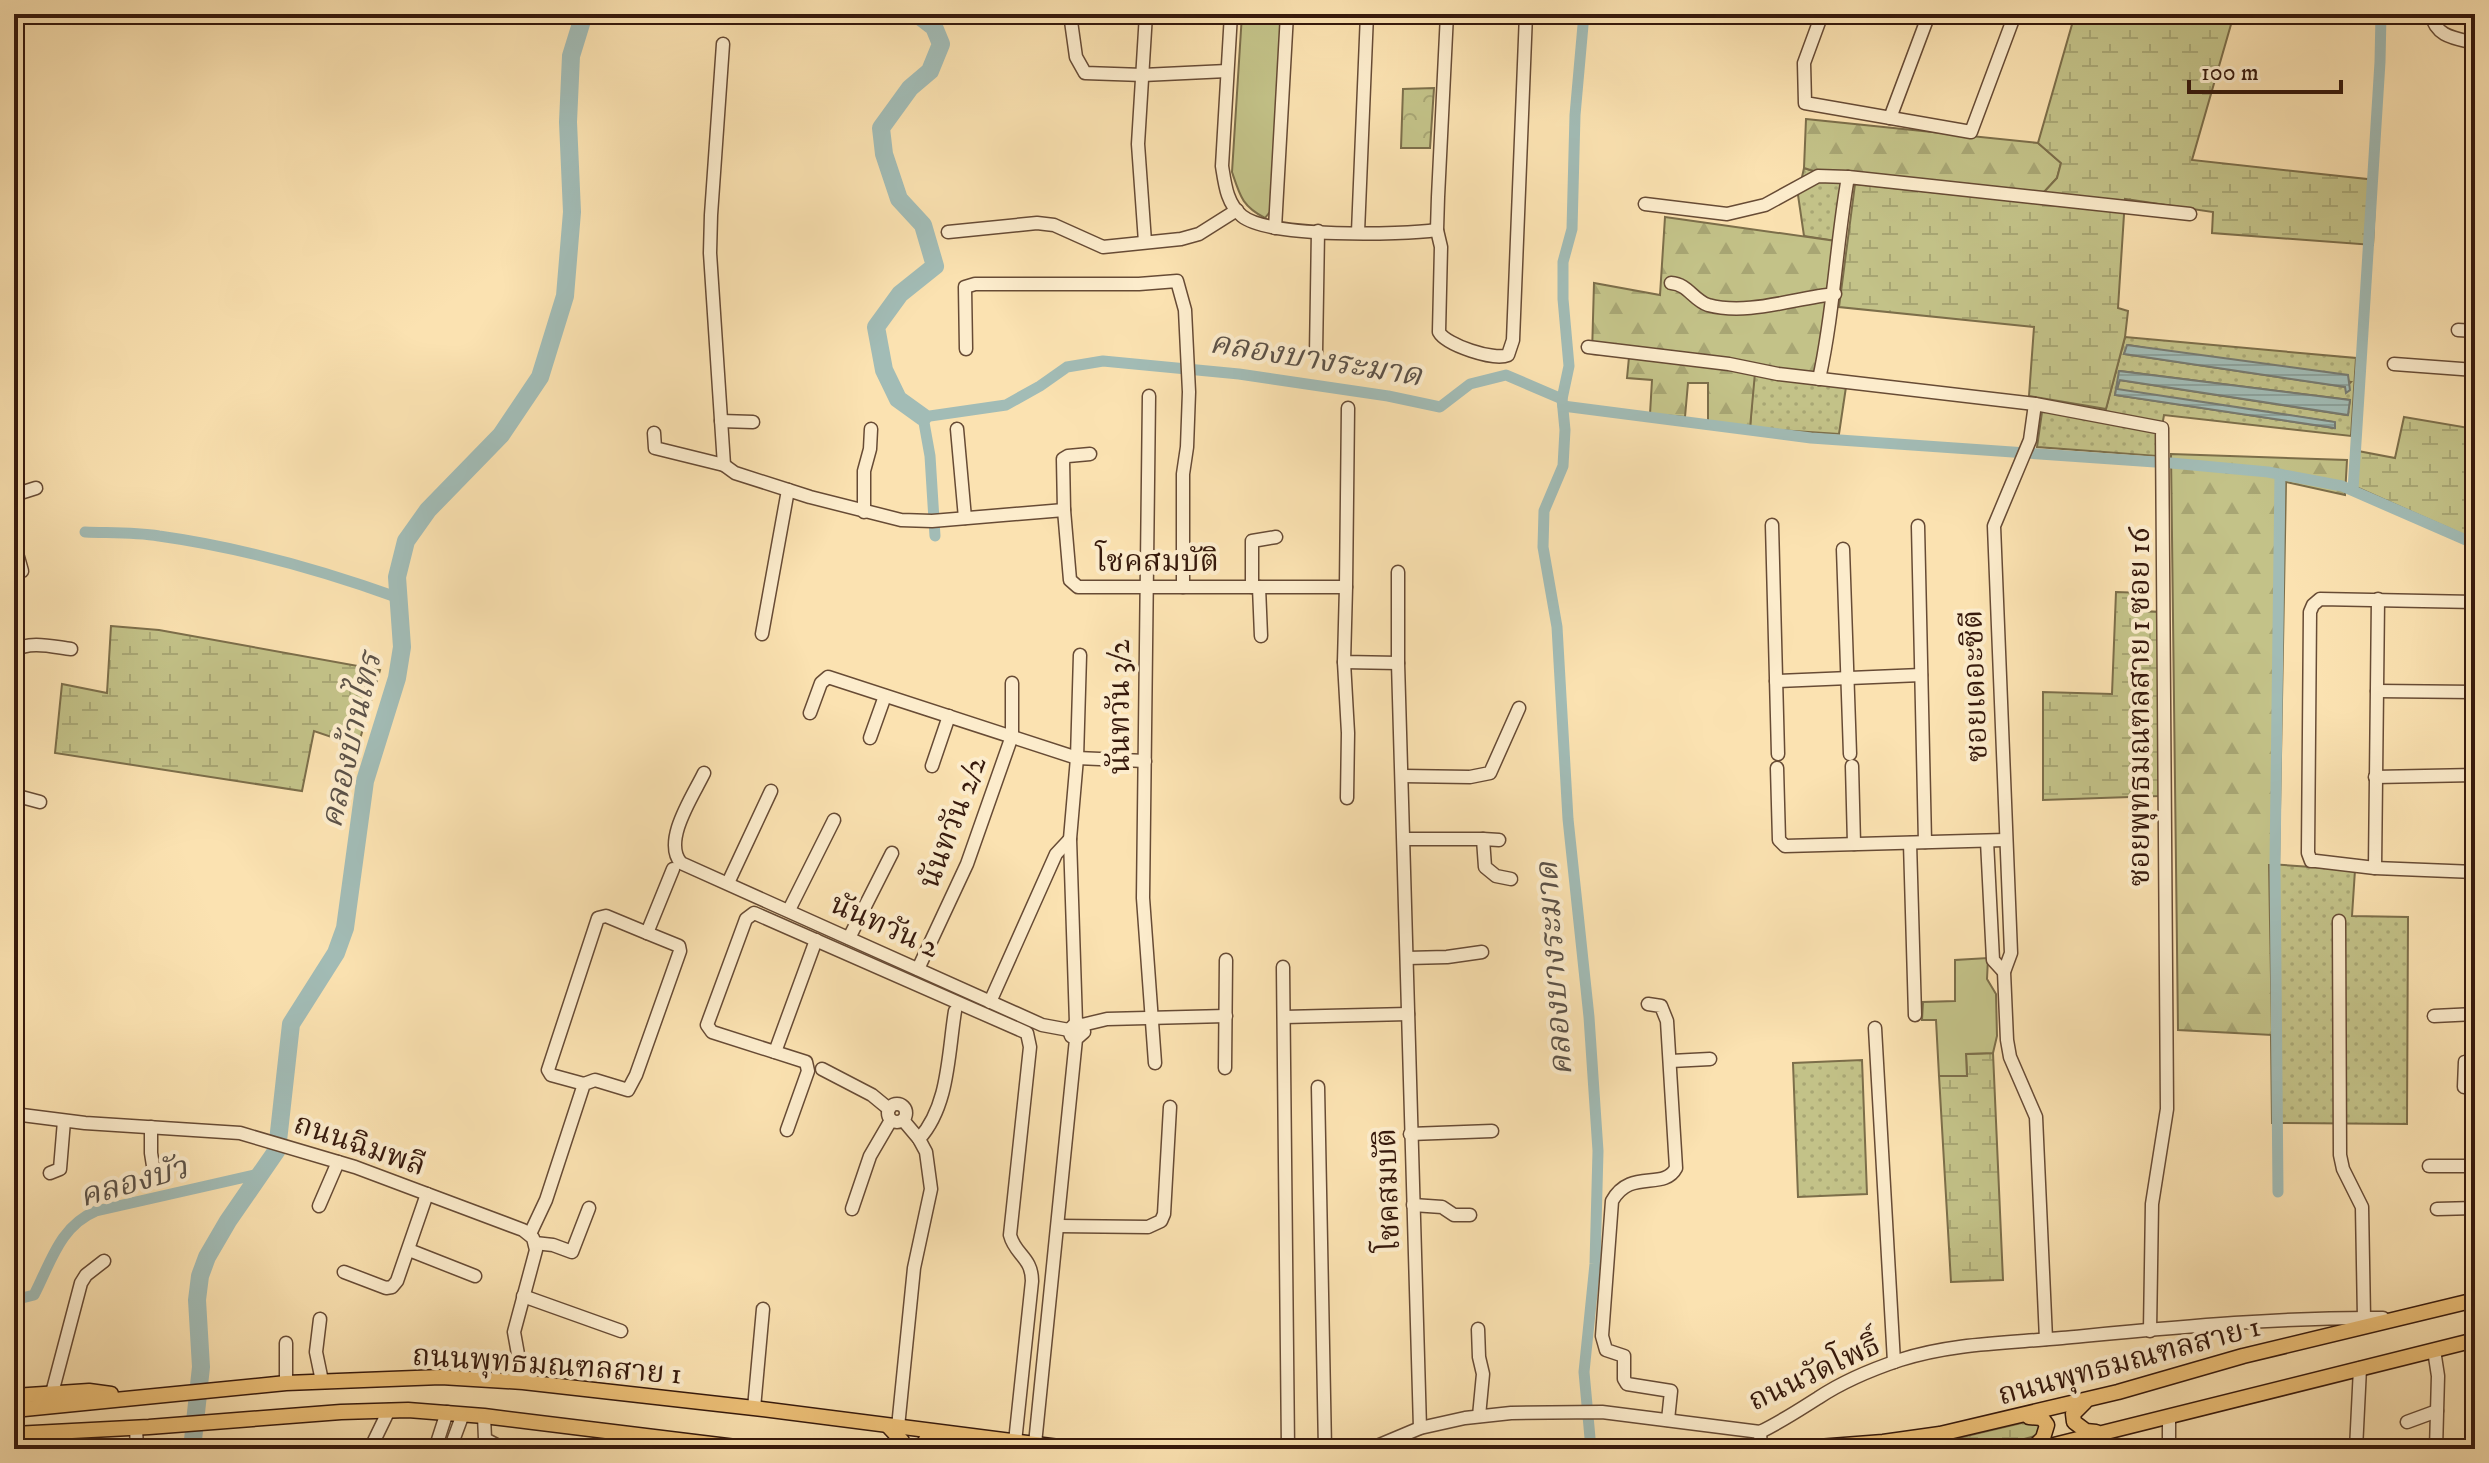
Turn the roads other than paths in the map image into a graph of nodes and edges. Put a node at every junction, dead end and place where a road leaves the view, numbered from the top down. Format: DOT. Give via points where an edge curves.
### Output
graph roads {
  1 [pos="1070,14"];
  2 [pos="1146,14"];
  3 [pos="1231,14"];
  4 [pos="1287,14"];
  5 [pos="1367,14"];
  6 [pos="1447,14"];
  7 [pos="1526,14"];
  8 [pos="1822,14"];
  9 [pos="1929,14"];
  10 [pos="2015,14"];
  11 [pos="2431,14"];
  12 [pos="2475,43"];
  13 [pos="723,44"];
  14 [pos="1227,71"];
  15 [pos="1143,75"];
  16 [pos="1890,118"];
  17 [pos="1848,177"];
  18 [pos="1645,204"];
  19 [pos="1237,210"];
  20 [pos="2190,214"];
  21 [pos="1275,228"];
  22 [pos="1437,230"];
  23 [pos="1318,231"];
  24 [pos="948,232"];
  25 [pos="1358,232"];
  26 [pos="1145,242"];
  27 [pos="1671,283"];
  28 [pos="1835,294"];
  29 [pos="2458,330"];
  30 [pos="2475,331"];
  31 [pos="1588,347"];
  32 [pos="966,349"];
  33 [pos="1316,354"];
  34 [pos="2394,364"];
  35 [pos="2475,370"];
  36 [pos="1819,379"];
  37 [pos="1149,396"];
  38 [pos="2035,404"];
  39 [pos="1348,408"];
  40 [pos="721,421"];
  41 [pos="753,422"];
  42 [pos="871,429"];
  43 [pos="957,429"];
  44 [pos="654,433"];
  45 [pos="1090,454"];
  46 [pos="724,465"];
  47 [pos="36,488"];
  48 [pos="788,490"];
  49 [pos="14,495"];
  50 [pos="1064,510"];
  51 [pos="864,512"];
  52 [pos="965,518"];
  53 [pos="1772,525"];
  54 [pos="1918,526"];
  55 [pos="1276,537"];
  56 [pos="14,543"];
  57 [pos="1843,549"];
  58 [pos="22,571"];
  59 [pos="1398,572"];
  60 [pos="1145,586"];
  61 [pos="1183,587"];
  62 [pos="1255,587"];
  63 [pos="1346,587"];
  64 [pos="2378,599"];
  65 [pos="2475,602"];
  66 [pos="762,634"];
  67 [pos="1261,636"];
  68 [pos="71,649"];
  69 [pos="14,651"];
  70 [pos="1080,655"];
  71 [pos="1344,662"];
  72 [pos="1398,663"];
  73 [pos="1921,675"];
  74 [pos="1848,678"];
  75 [pos="1776,681"];
  76 [pos="1012,683"];
  77 [pos="2377,691"];
  78 [pos="2475,692"];
  79 [pos="885,696"];
  80 [pos="1519,708"];
  81 [pos="810,713"];
  82 [pos="949,716"];
  83 [pos="1012,736"];
  84 [pos="870,738"];
  85 [pos="1778,754"];
  86 [pos="1077,758"];
  87 [pos="1145,761"];
  88 [pos="932,766"];
  89 [pos="1777,768"];
  90 [pos="704,773"];
  91 [pos="2475,775"];
  92 [pos="1403,776"];
  93 [pos="2375,777"];
  94 [pos="771,791"];
  95 [pos="14,795"];
  96 [pos="1347,798"];
  97 [pos="40,802"];
  98 [pos="834,820"];
  99 [pos="1070,839"];
  100 [pos="1404,839"];
  101 [pos="1483,839"];
  102 [pos="1499,840"];
  103 [pos="2005,840"];
  104 [pos="1987,841"];
  105 [pos="1925,842"];
  106 [pos="1910,843"];
  107 [pos="1854,844"];
  108 [pos="892,853"];
  109 [pos="677,866"];
  110 [pos="2375,868"];
  111 [pos="2475,872"];
  112 [pos="1511,879"];
  113 [pos="728,883"];
  114 [pos="789,910"];
  115 [pos="2339,921"];
  116 [pos="647,933"];
  117 [pos="849,938"];
  118 [pos="816,940"];
  119 [pos="1482,952"];
  120 [pos="1407,958"];
  121 [pos="1226,960"];
  122 [pos="1283,967"];
  123 [pos="918,969"];
  124 [pos="2004,972"];
  125 [pos="990,1002"];
  126 [pos="1648,1004"];
  127 [pos="955,1011"];
  128 [pos="1408,1014"];
  129 [pos="2475,1014"];
  130 [pos="1915,1015"];
  131 [pos="1226,1016"];
  132 [pos="2434,1016"];
  133 [pos="1284,1017"];
  134 [pos="1151,1018"];
  135 [pos="1875,1028"];
  136 [pos="1076,1029"];
  137 [pos="775,1052"];
  138 [pos="1710,1059"];
  139 [pos="2475,1060"];
  140 [pos="1671,1061"];
  141 [pos="1155,1063"];
  142 [pos="1225,1068"];
  143 [pos="822,1069"];
  144 [pos="584,1084"];
  145 [pos="1318,1087"];
  146 [pos="2464,1087"];
  147 [pos="1170,1107"];
  148 [pos="14,1114"];
  149 [pos="205,1116"];
  150 [pos="894,1116"];
  151 [pos="64,1121"];
  152 [pos="151,1127"];
  153 [pos="787,1130"];
  154 [pos="203,1131"];
  155 [pos="1492,1131"];
  156 [pos="1410,1134"];
  157 [pos="919,1139"];
  158 [pos="338,1162"];
  159 [pos="2429,1166"];
  160 [pos="2475,1166"];
  161 [pos="154,1172"];
  162 [pos="50,1173"];
  163 [pos="427,1194"];
  164 [pos="1413,1205"];
  165 [pos="319,1206"];
  166 [pos="589,1208"];
  167 [pos="2475,1208"];
  168 [pos="852,1209"];
  169 [pos="2437,1209"];
  170 [pos="1470,1215"];
  171 [pos="1059,1226"];
  172 [pos="532,1239"];
  173 [pos="409,1250"];
  174 [pos="104,1261"];
  175 [pos="344,1272"];
  176 [pos="475,1276"];
  177 [pos="523,1296"];
  178 [pos="2475,1300"];
  179 [pos="763,1309"];
  180 [pos="2364,1318"];
  181 [pos="2392,1318"];
  182 [pos="320,1319"];
  183 [pos="2285,1321"];
  184 [pos="1478,1329"];
  185 [pos="621,1331"];
  186 [pos="2150,1331"];
  187 [pos="2046,1339"];
  188 [pos="2475,1340"];
  189 [pos="286,1343"];
  190 [pos="2288,1345"];
  191 [pos="2434,1350"];
  192 [pos="1894,1362"];
  193 [pos="2360,1368"];
  194 [pos="322,1381"];
  195 [pos="523,1382"];
  196 [pos="286,1383"];
  197 [pos="52,1393"];
  198 [pos="14,1396"];
  199 [pos="127,1397"];
  200 [pos="2089,1399"];
  201 [pos="754,1408"];
  202 [pos="14,1410"];
  203 [pos="389,1410"];
  204 [pos="2437,1411"];
  205 [pos="455,1413"];
  206 [pos="484,1416"];
  207 [pos="1479,1416"];
  208 [pos="2016,1417"];
  209 [pos="2169,1417"];
  210 [pos="1668,1420"];
  211 [pos="2407,1422"];
  212 [pos="894,1427"];
  213 [pos="136,1428"];
  214 [pos="1420,1428"];
  215 [pos="1760,1432"];
  216 [pos="2109,1432"];
  217 [pos="937,1433"];
  218 [pos="17,1437"];
  219 [pos="1015,1442"];
  220 [pos="373,1443"];
  221 [pos="1035,1444"];
  222 [pos="709,1446"];
  223 [pos="137,1449"];
  224 [pos="435,1449"];
  225 [pos="450,1449"];
  226 [pos="504,1449"];
  227 [pos="752,1449"];
  228 [pos="903,1449"];
  229 [pos="921,1449"];
  230 [pos="1075,1449"];
  231 [pos="1288,1449"];
  232 [pos="1325,1449"];
  233 [pos="1370,1449"];
  234 [pos="1761,1449"];
  235 [pos="1792,1449"];
  236 [pos="2031,1449"];
  237 [pos="2038,1449"];
  238 [pos="2169,1449"];
  239 [pos="2356,1449"];
  240 [pos="2436,1449"];
  1 -- 15 [label="street" via="1076,57 1085,73"];
  2 -- 15 [label="street"];
  3 -- 14 [label="street"];
  4 -- 21 [label="street"];
  5 -- 25 [label="street"];
  6 -- 22 [label="street"];
  7 -- 22 [label="street" via="1513,340 1506,356 1496,358 1441,337"];
  8 -- 16 [label="street" via="1804,63 1805,103"];
  9 -- 16 [label="street"];
  10 -- 16 [label="street" via="1971,132"];
  11 -- 12 [label="street" via="2437,31"];
  13 -- 40 [label="street" via="710,253"];
  14 -- 15 [label="street"];
  14 -- 19 [label="street" via="1222,166 1225,188"];
  15 -- 26 [label="street" via="1138,144"];
  17 -- 18 [label="street" via="1818,176 1765,205 1727,214"];
  17 -- 20 [label="street"];
  17 -- 28 [label="street"];
  19 -- 21 [label="street" via="1244,218"];
  19 -- 26 [label="street" via="1199,234"];
  21 -- 23 [label="street"];
  22 -- 25 [label="street"];
  23 -- 25 [label="street"];
  23 -- 33 [label="street"];
  24 -- 26 [label="street" via="1037,223 1103,247"];
  27 -- 28 [label="street" via="1684,286 1704,304 1752,309"];
  28 -- 36 [label="street"];
  29 -- 30 [label="street"];
  31 -- 36 [label="street, ซอยพุทธมณฑลสาย 1 ซอย 16"];
  32 -- 61 [label="street" via="965,287 1177,281 1189,391"];
  34 -- 35 [label="street"];
  36 -- 38 [label="street, ซอยพุทธมณฑลสาย 1 ซอย 16"];
  37 -- 60 [label="street, นันทวัน 3/2"];
  38 -- 103 [label="street, ซอยเดอะซิตี" via="2030,440 1994,526"];
  38 -- 186 [label="street, ซอยพุทธมณฑลสาย 1 ซอย 16" via="2162,428 2168,1069 2166,1128 2150,1226"];
  39 -- 63 [label="street"];
  40 -- 41 [label="street"];
  40 -- 46 [label="street"];
  42 -- 51 [label="street"];
  43 -- 52 [label="street"];
  44 -- 46 [label="street" via="655,448"];
  45 -- 50 [label="street" via="1063,459"];
  46 -- 48 [label="street"];
  47 -- 49 [label="street"];
  48 -- 51 [label="street"];
  48 -- 66 [label="street"];
  50 -- 52 [label="street"];
  50 -- 60 [label="street, โชคสมบัติ" via="1071,583"];
  51 -- 52 [label="street" via="901,520"];
  53 -- 75 [label="street"];
  54 -- 73 [label="street"];
  55 -- 62 [label="street" via="1251,543"];
  56 -- 58 [label="street"];
  57 -- 74 [label="street"];
  59 -- 72 [label="street, โชคสมบัติ"];
  60 -- 61 [label="street, โชคสมบัติ"];
  60 -- 87 [label="street, นันทวัน 3/2"];
  61 -- 62 [label="street, โชคสมบัติ"];
  62 -- 63 [label="street, โชคสมบัติ"];
  62 -- 67 [label="street"];
  63 -- 71 [label="street"];
  64 -- 65 [label="street"];
  64 -- 77 [label="street"];
  64 -- 110 [label="street" via="2320,599 2310,612 2308,853 2311,861"];
  68 -- 69 [label="street" via="38,645"];
  70 -- 86 [label="street"];
  71 -- 72 [label="street"];
  71 -- 96 [label="street"];
  72 -- 92 [label="street, โชคสมบัติ"];
  73 -- 74 [label="street"];
  73 -- 105 [label="street"];
  74 -- 75 [label="street"];
  74 -- 107 [label="street"];
  75 -- 85 [label="street"];
  76 -- 83 [label="street, นันทวัน 2/2"];
  77 -- 78 [label="street"];
  77 -- 93 [label="street"];
  79 -- 81 [label="street" via="825,677"];
  79 -- 82 [label="street"];
  79 -- 84 [label="street"];
  80 -- 92 [label="street" via="1490,773"];
  82 -- 83 [label="street"];
  82 -- 88 [label="street"];
  83 -- 86 [label="street"];
  83 -- 123 [label="street, นันทวัน 2/2" via="967,864"];
  86 -- 87 [label="street"];
  86 -- 99 [label="street"];
  87 -- 134 [label="street, นันทวัน 3/2" via="1143,920"];
  89 -- 107 [label="street" via="1782,844"];
  90 -- 109 [label="street" via="675,835"];
  91 -- 93 [label="street"];
  92 -- 100 [label="street, โชคสมบัติ"];
  93 -- 110 [label="street"];
  94 -- 113 [label="street"];
  95 -- 97 [label="street"];
  98 -- 114 [label="street"];
  99 -- 125 [label="street" via="1050,865"];
  99 -- 136 [label="street"];
  100 -- 101 [label="street"];
  100 -- 120 [label="street, โชคสมบัติ"];
  101 -- 102 [label="street"];
  101 -- 112 [label="street" via="1485,867"];
  103 -- 104 [label="street"];
  103 -- 124 [label="street, ซอยเดอะซิตี" via="2011,953"];
  104 -- 105 [label="street"];
  104 -- 124 [label="street, ซอยเดอะซิตี" via="1993,960"];
  105 -- 106 [label="street"];
  106 -- 107 [label="street"];
  106 -- 130 [label="street"];
  108 -- 117 [label="street"];
  109 -- 113 [label="street, นันทวัน 2"];
  109 -- 116 [label="street"];
  110 -- 111 [label="street"];
  113 -- 114 [label="street, นันทวัน 2"];
  114 -- 117 [label="street, นันทวัน 2"];
  115 -- 180 [label="street" via="2340,1155 2362,1207"];
  116 -- 144 [label="street" via="680,951 632,1086 628,1090 595,1080"];
  116 -- 144 [label="street" via="606,916 598,918 548,1070"];
  117 -- 123 [label="street, นันทวัน 2"];
  118 -- 137 [label="street"];
  118 -- 137 [label="street" via="750,915 707,1019 712,1032"];
  118 -- 219 [label="street" via="1023,1030 1029,1038 1010,1235 1032,1270"];
  119 -- 120 [label="street"];
  120 -- 128 [label="street, โชคสมบัติ"];
  121 -- 131 [label="street"];
  122 -- 133 [label="street"];
  123 -- 125 [label="street, นันทวัน 2"];
  124 -- 187 [label="street, ซอยเดอะซิตี" via="2010,1057 2036,1117"];
  125 -- 136 [label="street, นันทวัน 2" via="1042,1025"];
  126 -- 140 [label="street" via="1665,1010"];
  127 -- 157 [label="street" via="940,1103"];
  128 -- 133 [label="street"];
  128 -- 156 [label="street, โชคสมบัติ"];
  129 -- 132 [label="street"];
  131 -- 134 [label="street"];
  131 -- 142 [label="street"];
  133 -- 231 [label="street"];
  134 -- 136 [label="street" via="1107,1019"];
  134 -- 141 [label="street, นันทวัน 3/2"];
  135 -- 192 [label="street"];
  136 -- 171 [label="street"];
  137 -- 153 [label="street" via="808,1067"];
  138 -- 140 [label="street"];
  139 -- 146 [label="street" via="2465,1062"];
  140 -- 210 [label="street" via="1676,1168 1665,1178 1625,1185 1612,1201 1602,1336 1606,1350 1624,1356 1627,1384 1671,1391"];
  143 -- 150 [label="street" via="872,1095"];
  144 -- 172 [label="street"];
  145 -- 232 [label="street"];
  147 -- 171 [label="street" via="1161,1221 1148,1227"];
  148 -- 151 [label="street, ถนนฉิมพลี"];
  149 -- 154 [label="street"];
  150 -- 157 [label="street"];
  150 -- 168 [label="street" via="870,1156"];
  151 -- 152 [label="street, ถนนฉิมพลี"];
  151 -- 162 [label="street" via="60,1169"];
  152 -- 154 [label="street, ถนนฉิมพลี"];
  152 -- 161 [label="street"];
  154 -- 158 [label="street, ถนนฉิมพลี" via="240,1133"];
  155 -- 156 [label="street"];
  156 -- 164 [label="street, โชคสมบัติ"];
  157 -- 212 [label="street" via="931,1189 914,1268"];
  158 -- 163 [label="street, ถนนฉิมพลี"];
  158 -- 165 [label="street"];
  159 -- 160 [label="street"];
  163 -- 172 [label="street, ถนนฉิมพลี"];
  163 -- 173 [label="street"];
  164 -- 170 [label="street"];
  164 -- 214 [label="street, โชคสมบัติ"];
  166 -- 172 [label="street, ถนนฉิมพลี" via="572,1252"];
  167 -- 169 [label="street"];
  171 -- 221 [label="street"];
  172 -- 177 [label="street" via="536,1258"];
  173 -- 175 [label="street" via="392,1287"];
  173 -- 176 [label="street"];
  174 -- 197 [label="street" via="81,1283"];
  177 -- 185 [label="street"];
  177 -- 195 [label="street" via="514,1332"];
  178 -- 181 [label="main road, ถนนพุทธมณฑลสาย 1"];
  179 -- 201 [label="street"];
  180 -- 181 [label="street, ถนนวัดโพธิ์"];
  180 -- 183 [label="street, ถนนวัดโพธิ์"];
  181 -- 190 [label="main road, ถนนพุทธมณฑลสาย 1"];
  182 -- 194 [label="street" via="316,1352"];
  183 -- 186 [label="street, ถนนวัดโพธิ์"];
  183 -- 190 [label="street"];
  184 -- 207 [label="street" via="1483,1374"];
  186 -- 187 [label="street, ถนนวัดโพธิ์"];
  187 -- 192 [label="street, ถนนวัดโพธิ์" via="1968,1346"];
  188 -- 191 [label="main road, ถนนพุทธมณฑลสาย 1"];
  189 -- 196 [label="street"];
  190 -- 200 [label="main road, ถนนพุทธมณฑลสาย 1"];
  191 -- 193 [label="main road, ถนนพุทธมณฑลสาย 1"];
  191 -- 204 [label="street"];
  192 -- 215 [label="street, ถนนวัดโพธิ์"];
  193 -- 209 [label="main road, ถนนพุทธมณฑลสาย 1"];
  193 -- 239 [label="street"];
  194 -- 195 [label="main road, ถนนพุทธมณฑลสาย 1" via="441,1377"];
  194 -- 196 [label="main road, ถนนพุทธมณฑลสาย 1"];
  195 -- 201 [label="main road, ถนนพุทธมณฑลสาย 1"];
  196 -- 199 [label="main road, ถนนพุทธมณฑลสาย 1"];
  197 -- 198 [label="main road"];
  197 -- 199 [label="main road"];
  199 -- 202 [label="main road, ถนนพุทธมณฑลสาย 1"];
  200 -- 208 [label="main road, ถนนพุทธมณฑลสาย 1"];
  200 -- 216 [label="main road" via="2077,1407 2074,1422 2086,1431"];
  201 -- 212 [label="main road, ถนนพุทธมณฑลสาย 1"];
  203 -- 205 [label="main road, ถนนพุทธมณฑลสาย 1"];
  203 -- 213 [label="main road, ถนนพุทธมณฑลสาย 1"];
  203 -- 220 [label="street"];
  204 -- 211 [label="street"];
  204 -- 240 [label="street"];
  205 -- 206 [label="main road, ถนนพุทธมณฑลสาย 1"];
  205 -- 224 [label="street"];
  205 -- 225 [label="street"];
  206 -- 222 [label="main road, ถนนพุทธมณฑลสาย 1"];
  206 -- 226 [label="street" via="485,1439"];
  207 -- 210 [label="street, ถนนวัดโพธิ์" via="1566,1411"];
  207 -- 214 [label="street, ถนนวัดโพธิ์"];
  208 -- 235 [label="main road, ถนนพุทธมณฑลสาย 1" via="1940,1434"];
  208 -- 236 [label="main road" via="2042,1418 2047,1425"];
  209 -- 216 [label="main road, ถนนพุทธมณฑลสาย 1"];
  209 -- 238 [label="street"];
  210 -- 215 [label="street, ถนนวัดโพธิ์"];
  212 -- 217 [label="main road, ถนนพุทธมณฑลสาย 1"];
  212 -- 228 [label="main road"];
  213 -- 218 [label="main road, ถนนพุทธมณฑลสาย 1"];
  213 -- 223 [label="street"];
  214 -- 233 [label="street, ถนนวัดโพธิ์"];
  215 -- 234 [label="street"];
  216 -- 237 [label="main road, ถนนพุทธมณฑลสาย 1"];
  217 -- 219 [label="main road, ถนนพุทธมณฑลสาย 1"];
  217 -- 229 [label="main road"];
  219 -- 221 [label="main road, ถนนพุทธมณฑลสาย 1"];
  221 -- 230 [label="main road, ถนนพุทธมณฑลสาย 1"];
  222 -- 227 [label="main road, ถนนพุทธมณฑลสาย 1"];
}
